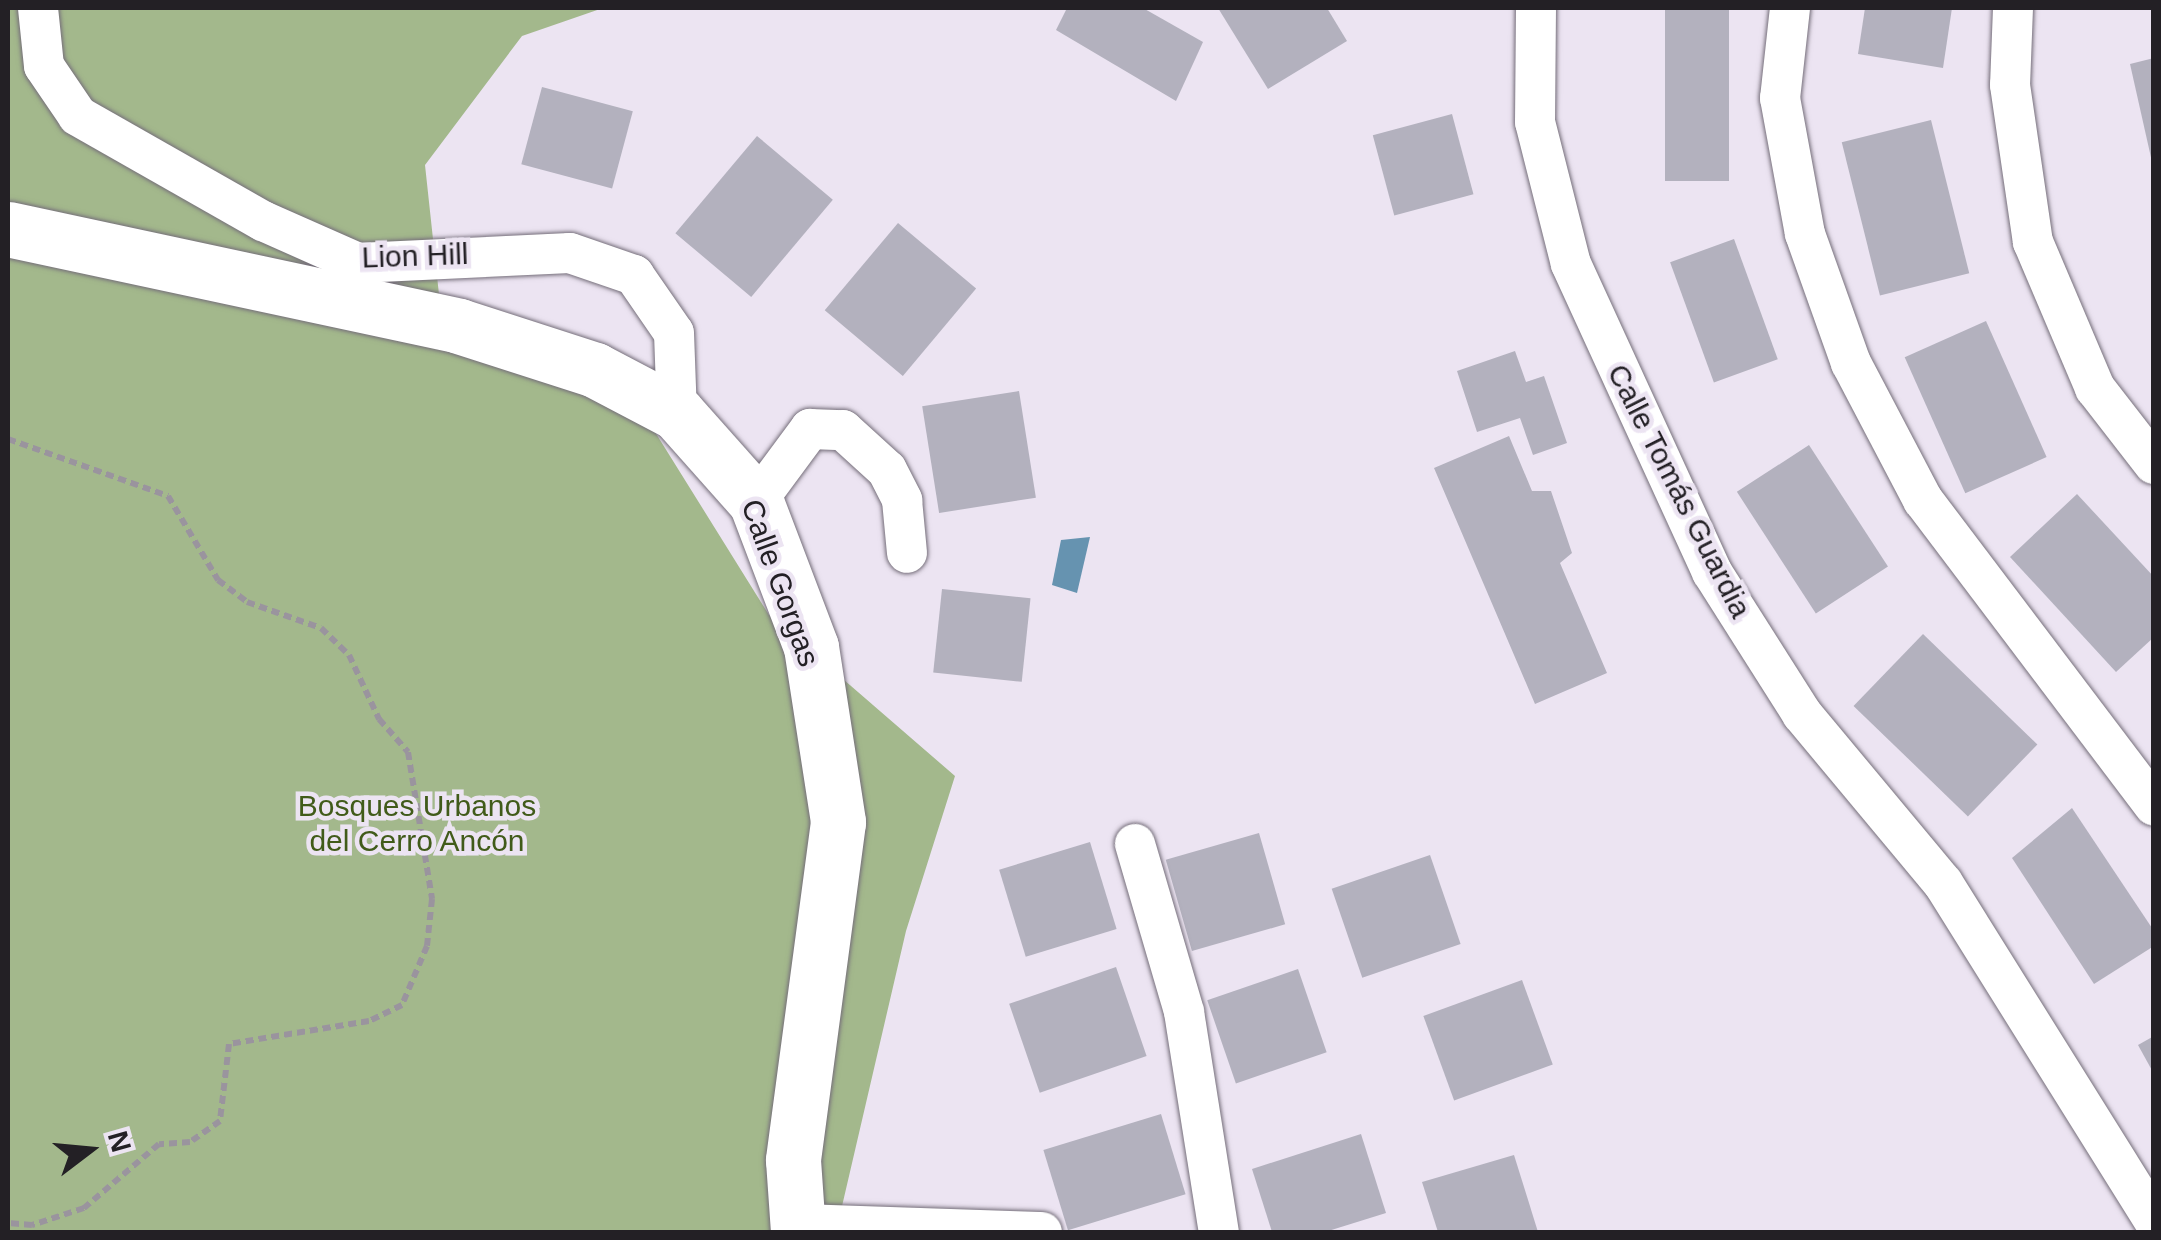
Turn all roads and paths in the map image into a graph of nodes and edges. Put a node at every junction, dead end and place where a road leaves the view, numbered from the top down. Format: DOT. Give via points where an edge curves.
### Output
graph roads {
  1 [pos="38,8"];
  2 [pos="1536,8"];
  3 [pos="1790,8"];
  4 [pos="2013,8"];
  5 [pos="8,229"];
  6 [pos="677,412"];
  7 [pos="8,439"];
  8 [pos="2154,464"];
  9 [pos="756,502"];
  10 [pos="907,553"];
  11 [pos="2154,805"];
  12 [pos="1135,844"];
  13 [pos="2154,1221"];
  14 [pos="8,1222"];
  15 [pos="798,1228"];
  16 [pos="1042,1232"];
  17 [pos="1219,1232"];
  1 -- 6 [label="street, Lion Hill" via="44,66 78,116 263,221 358,263 570,253 634,275 674,333"];
  2 -- 13 [label="street, Calle Tomás Guardia" via="1535,122 1571,264 1712,572 1802,714 1942,883"];
  3 -- 11 [label="street" via="1780,98 1806,234 1851,363 1922,500"];
  4 -- 8 [label="street" via="2010,85 2033,242 2095,388"];
  5 -- 6 [label="street, Calle Gorgas" via="459,326 595,370"];
  6 -- 9 [label="street, Calle Gorgas"];
  7 -- 14 [label="path" via="168,496 218,580 247,602 321,628 350,655 379,719 408,752 432,899 427,946 402,1005 369,1020 230,1044 220,1121 190,1142 158,1144 84,1208"];
  9 -- 10 [label="street" via="810,429 842,430 887,470 902,500"];
  9 -- 15 [label="street, Calle Gorgas" via="811,647 838,822 793,1160"];
  12 -- 17 [label="street" via="1184,1012"];
  15 -- 16 [label="street"];
}
